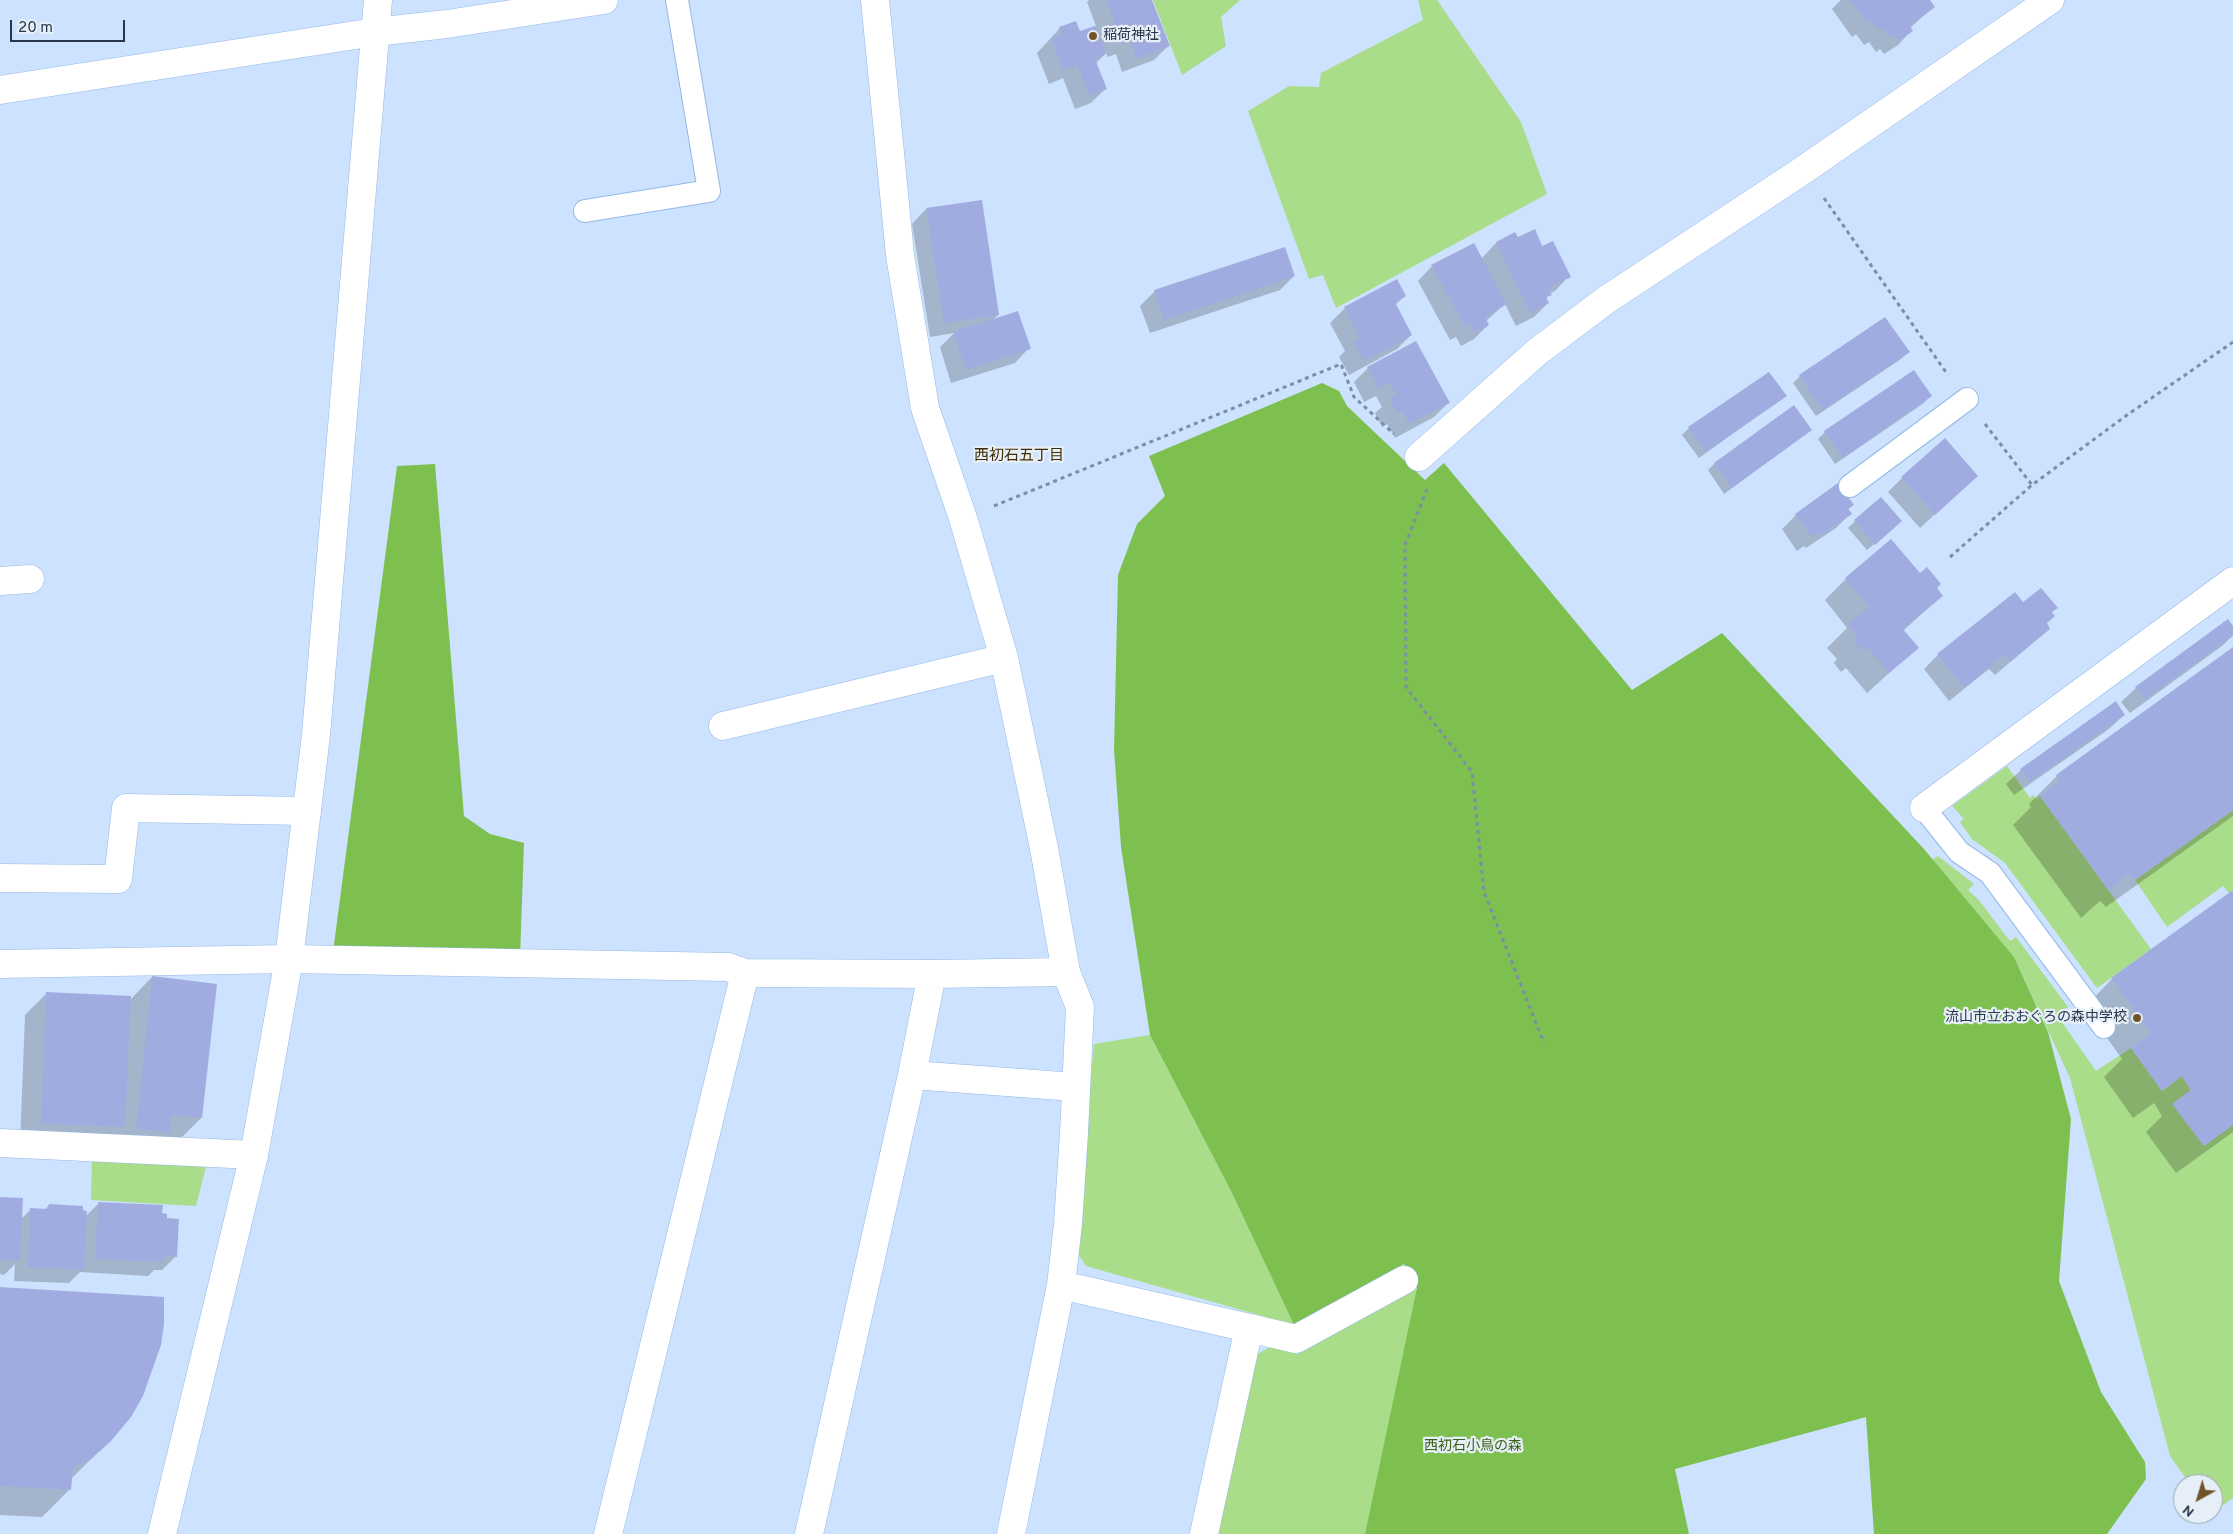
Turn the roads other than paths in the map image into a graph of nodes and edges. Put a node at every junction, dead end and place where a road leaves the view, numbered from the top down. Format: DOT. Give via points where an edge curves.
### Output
graph roads {
  1 [pos="378,0"];
  2 [pos="604,0"];
  3 [pos="677,0"];
  4 [pos="876,0"];
  5 [pos="2050,0"];
  6 [pos="374,32"];
  7 [pos="0,90"];
  8 [pos="585,211"];
  9 [pos="1967,399"];
  10 [pos="1419,457"];
  11 [pos="1850,486"];
  12 [pos="30,579"];
  13 [pos="0,581"];
  14 [pos="2233,581"];
  15 [pos="1004,658"];
  16 [pos="723,726"];
  17 [pos="1924,808"];
  18 [pos="307,811"];
  19 [pos="0,878"];
  20 [pos="289,959"];
  21 [pos="0,964"];
  22 [pos="1066,972"];
  23 [pos="745,973"];
  24 [pos="932,974"];
  25 [pos="2104,1027"];
  26 [pos="912,1075"];
  27 [pos="1076,1087"];
  28 [pos="0,1143"];
  29 [pos="254,1155"];
  30 [pos="1404,1280"];
  31 [pos="1061,1285"];
  32 [pos="1249,1328"];
  33 [pos="162,1534"];
  34 [pos="608,1534"];
  35 [pos="809,1534"];
  36 [pos="1011,1534"];
  37 [pos="1204,1534"];
  1 -- 6 [label="street"];
  2 -- 6 [label="street"];
  3 -- 8 [label="lane" via="709,191"];
  4 -- 15 [label="street" via="900,255 925,408 963,518"];
  5 -- 10 [label="street" via="1606,300 1545,346"];
  6 -- 7 [label="street"];
  6 -- 18 [label="street" via="318,715"];
  9 -- 11 [label="lane"];
  12 -- 13 [label="street"];
  14 -- 17 [label="street"];
  15 -- 16 [label="street"];
  15 -- 22 [label="street"];
  17 -- 25 [label="lane" via="1959,852 1990,873"];
  18 -- 19 [label="street" via="126,808 118,878"];
  18 -- 20 [label="street"];
  20 -- 21 [label="street"];
  20 -- 23 [label="street" via="728,966"];
  20 -- 29 [label="street"];
  22 -- 24 [label="street"];
  22 -- 27 [label="street" via="1080,1007"];
  23 -- 24 [label="street"];
  23 -- 34 [label="street"];
  24 -- 26 [label="street"];
  26 -- 27 [label="street"];
  26 -- 35 [label="street"];
  27 -- 31 [label="street"];
  28 -- 29 [label="street"];
  29 -- 33 [label="street"];
  30 -- 32 [label="street" via="1296,1339"];
  31 -- 32 [label="street"];
  31 -- 36 [label="street"];
  32 -- 37 [label="street"];
}
